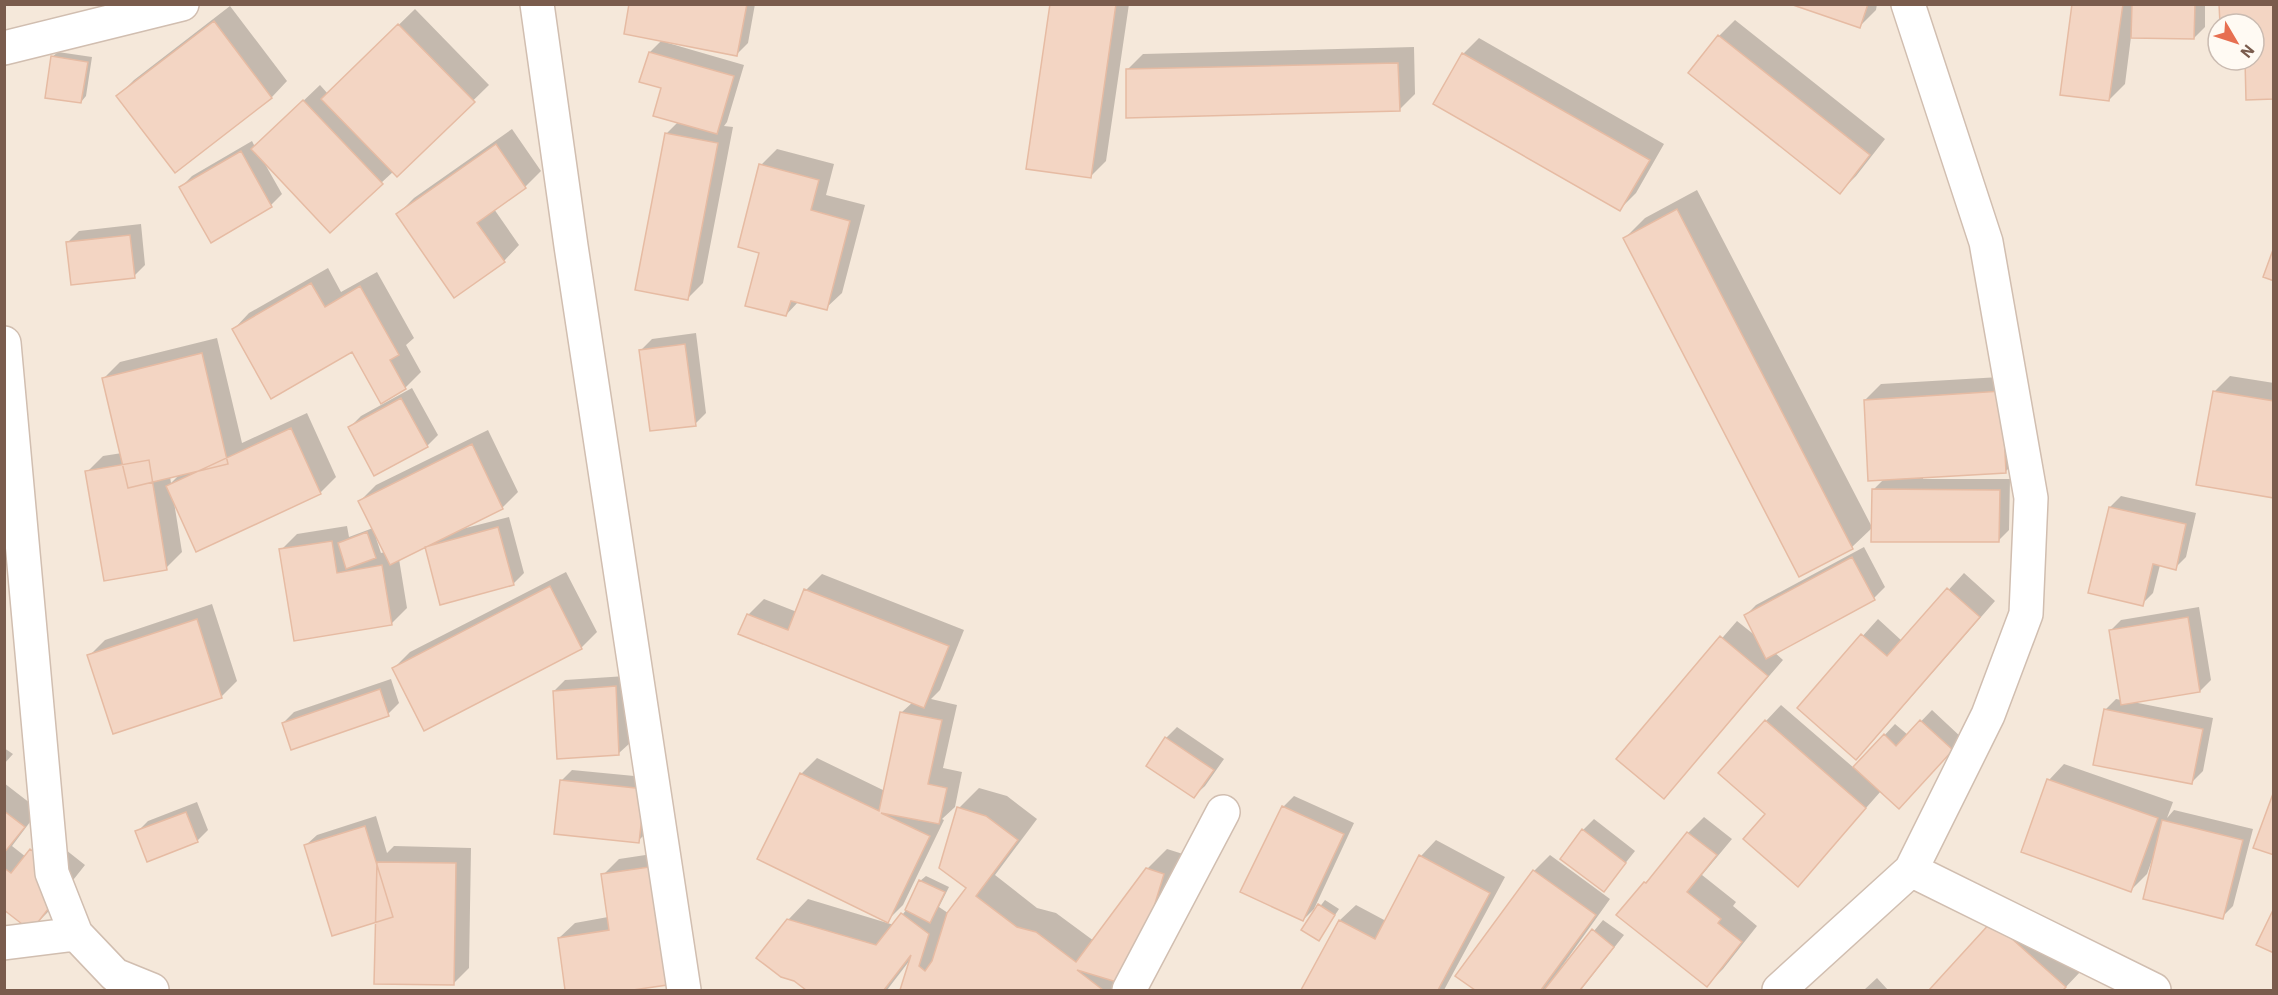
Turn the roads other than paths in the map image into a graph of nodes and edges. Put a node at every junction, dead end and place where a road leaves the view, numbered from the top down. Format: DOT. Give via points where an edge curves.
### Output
graph roads {
  1 [pos="182,4"];
  2 [pos="537,4"];
  3 [pos="1908,4"];
  4 [pos="4,48"];
  5 [pos="4,343"];
  6 [pos="1223,812"];
  7 [pos="1911,870"];
  8 [pos="76,934"];
  9 [pos="4,943"];
  10 [pos="152,990"];
  11 [pos="684,990"];
  12 [pos="1130,990"];
  13 [pos="1779,990"];
  14 [pos="2154,990"];
  1 -- 4 [label="street"];
  2 -- 11 [label="street"];
  3 -- 7 [label="street" via="1986,242 2031,498 2025,614 1988,715"];
  5 -- 8 [label="street" via="52,873"];
  6 -- 12 [label="street"];
  7 -- 13 [label="street"];
  7 -- 14 [label="street"];
  8 -- 9 [label="street"];
  8 -- 10 [label="street" via="116,975"];
}
